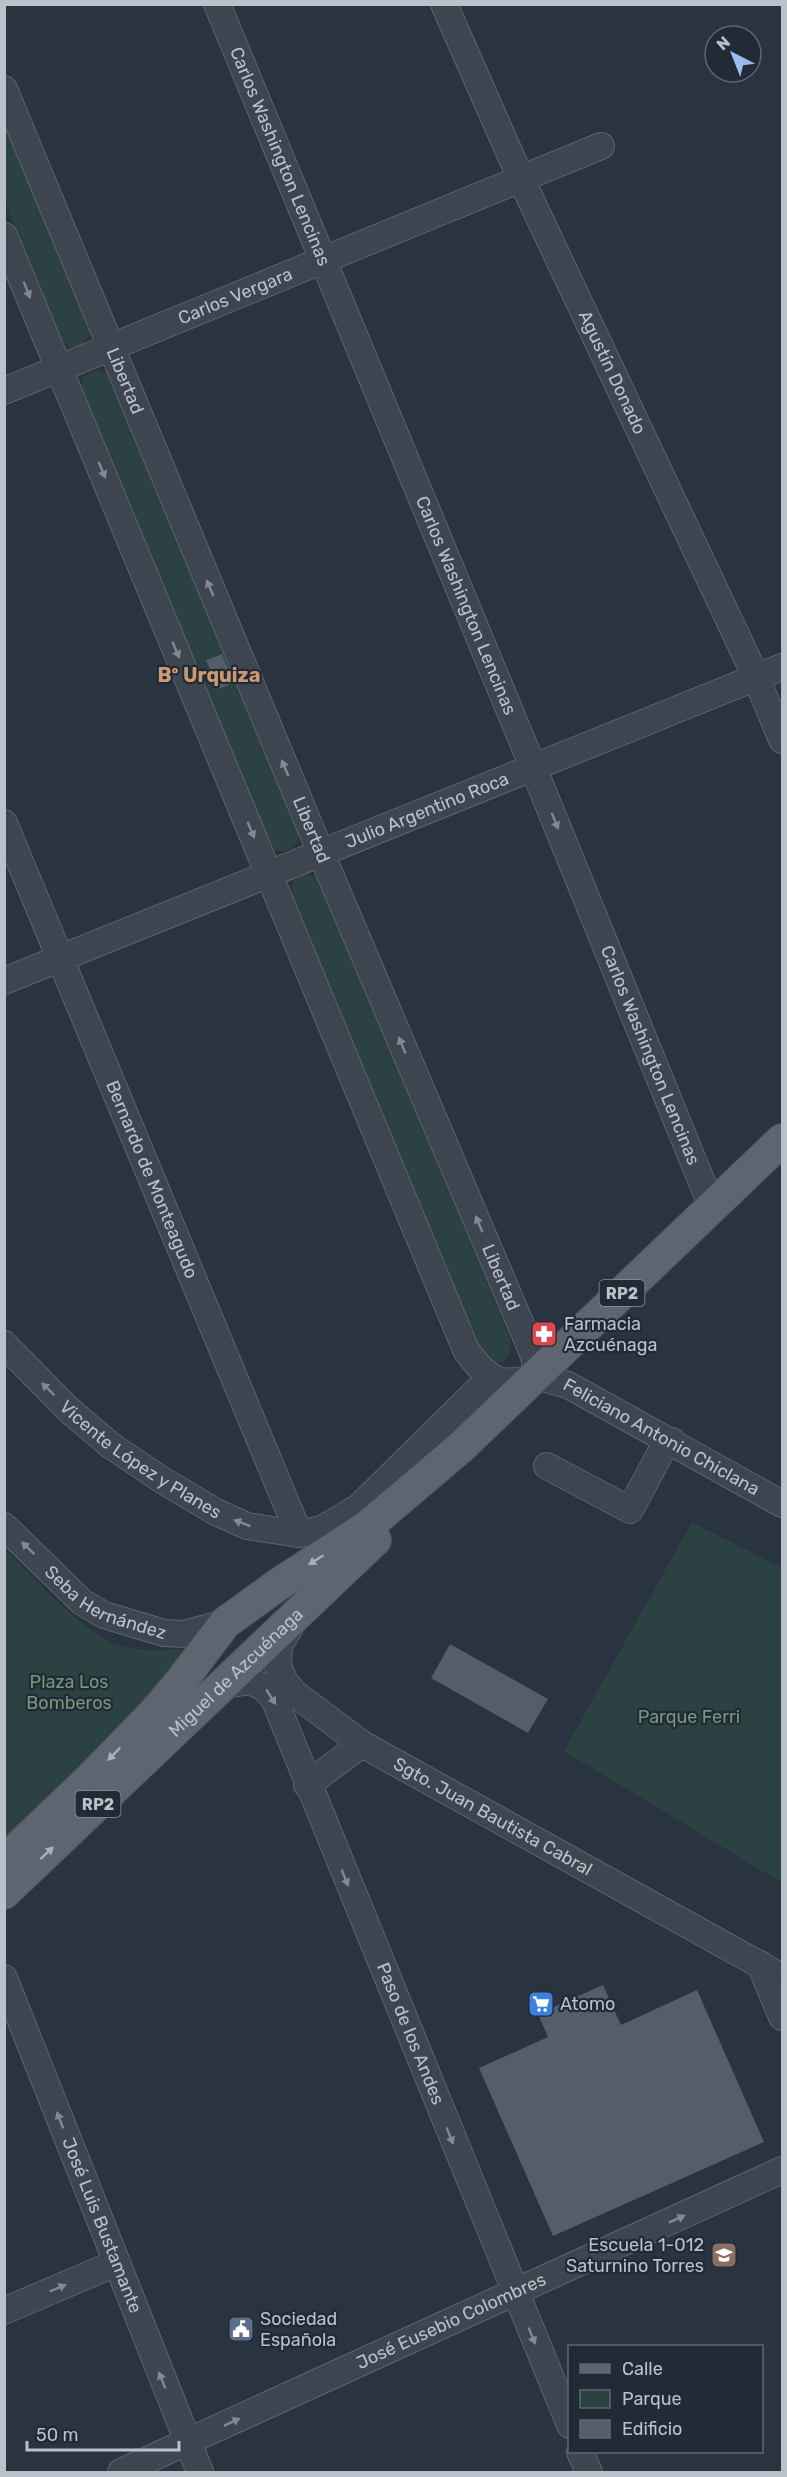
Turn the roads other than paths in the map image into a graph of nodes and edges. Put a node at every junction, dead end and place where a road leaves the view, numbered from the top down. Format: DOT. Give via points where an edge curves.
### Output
graph roads {
  1 [pos="217,4"];
  2 [pos="444,4"];
  3 [pos="4,89"];
  4 [pos="601,146"];
  5 [pos="521,179"];
  6 [pos="4,236"];
  7 [pos="322,260"];
  8 [pos="110,348"];
  9 [pos="60,369"];
  10 [pos="4,392"];
  11 [pos="783,667"];
  12 [pos="756,677"];
  13 [pos="783,740"];
  14 [pos="533,767"];
  15 [pos="4,823"];
  16 [pos="321,853"];
  17 [pos="269,874"];
  18 [pos="61,958"];
  19 [pos="4,981"];
  20 [pos="783,1140"];
  21 [pos="711,1207"];
  22 [pos="4,1344"];
  23 [pos="536,1376"];
  24 [pos="491,1377"];
  25 [pos="672,1441"];
  26 [pos="461,1447"];
  27 [pos="547,1466"];
  28 [pos="783,1504"];
  29 [pos="4,1526"];
  30 [pos="299,1534"];
  31 [pos="304,1606"];
  32 [pos="225,1623"];
  33 [pos="220,1687"];
  34 [pos="362,1744"];
  35 [pos="307,1785"];
  36 [pos="4,1861"];
  37 [pos="4,1893"];
  38 [pos="760,1964"];
  39 [pos="783,1977"];
  40 [pos="4,1978"];
  41 [pos="783,2017"];
  42 [pos="783,2170"];
  43 [pos="116,2263"];
  44 [pos="514,2292"];
  45 [pos="4,2311"];
  46 [pos="568,2420"];
  47 [pos="187,2442"];
  48 [pos="581,2453"];
  49 [pos="121,2472"];
  50 [pos="200,2472"];
  51 [pos="589,2472"];
  1 -- 7 [label="street, Carlos Washington Lencinas"];
  2 -- 5 [label="street, Agustín Donado"];
  3 -- 8 [label="street, Libertad"];
  4 -- 5 [label="street, Carlos Vergara"];
  5 -- 7 [label="street, Carlos Vergara"];
  5 -- 12 [label="street, Agustín Donado"];
  6 -- 9 [label="street, one-way"];
  7 -- 8 [label="street, Carlos Vergara"];
  7 -- 14 [label="street, Carlos Washington Lencinas"];
  8 -- 9 [label="street, Carlos Vergara"];
  16 -- 8 [label="street, Libertad, one-way"];
  9 -- 10 [label="street, Carlos Vergara"];
  9 -- 17 [label="street, one-way"];
  11 -- 12 [label="street, Julio Argentino Roca"];
  12 -- 13 [label="street, Agustín Donado"];
  12 -- 14 [label="street, Julio Argentino Roca"];
  14 -- 16 [label="street, Julio Argentino Roca"];
  14 -- 21 [label="street, Carlos Washington Lencinas, one-way"];
  15 -- 18 [label="street, Bernardo de Monteagudo"];
  16 -- 17 [label="street, Julio Argentino Roca"];
  23 -- 16 [label="street, Libertad, one-way" via="535,1359 527,1339"];
  17 -- 18 [label="street, Julio Argentino Roca"];
  17 -- 24 [label="street" via="466,1350"];
  18 -- 19 [label="street, Julio Argentino Roca"];
  18 -- 30 [label="street, Bernardo de Monteagudo"];
  20 -- 21 [label="main road, Miguel de Azcuénaga / RP2"];
  21 -- 23 [label="main road, Miguel de Azcuénaga / RP2"];
  30 -- 22 [label="street, Vicente López y Planes, one-way" via="248,1526 162,1480 110,1445 69,1410"];
  23 -- 24 [label="street" via="518,1383"];
  23 -- 25 [label="street, Feliciano Antonio Chiclana" via="567,1385"];
  23 -- 26 [label="main road, Miguel de Azcuénaga / RP2"];
  24 -- 30 [label="street" via="359,1507 322,1529"];
  25 -- 27 [label="street" via="661,1452 630,1510"];
  25 -- 28 [label="street, Feliciano Antonio Chiclana"];
  26 -- 31 [label="main road, Miguel de Azcuénaga / RP2" via="411,1506"];
  26 -- 32 [label="main road, Miguel de Azcuénaga / RP2, one-way" via="368,1526"];
  32 -- 29 [label="street, Seba Hernández, one-way" via="183,1634 164,1633 104,1616 82,1602"];
  31 -- 33 [label="main road, Miguel de Azcuénaga / RP2"];
  31 -- 34 [label="street, Sgto. Juan Bautista Cabral" via="279,1646 278,1666 294,1693"];
  32 -- 36 [label="main road, Miguel de Azcuénaga / RP2, one-way" via="155,1712"];
  33 -- 35 [label="street, Paso de los Andes, one-way" via="252,1681 267,1689"];
  37 -- 33 [label="main road, Miguel de Azcuénaga / RP2, one-way"];
  34 -- 35 [label="street"];
  34 -- 38 [label="street, Sgto. Juan Bautista Cabral"];
  35 -- 44 [label="street, Paso de los Andes, one-way"];
  38 -- 39 [label="street, Sgto. Juan Bautista Cabral"];
  38 -- 41 [label="street"];
  43 -- 40 [label="street, José Luis Bustamante, one-way"];
  44 -- 42 [label="street, José Eusebio Colombres, one-way"];
  45 -- 43 [label="street, one-way"];
  47 -- 43 [label="street, José Luis Bustamante, one-way"];
  44 -- 46 [label="street, Paso de los Andes, one-way"];
  47 -- 44 [label="street, José Eusebio Colombres, one-way"];
  47 -- 49 [label="street, José Eusebio Colombres"];
  47 -- 50 [label="street, José Luis Bustamante"];
  48 -- 51 [label="street"];
}
